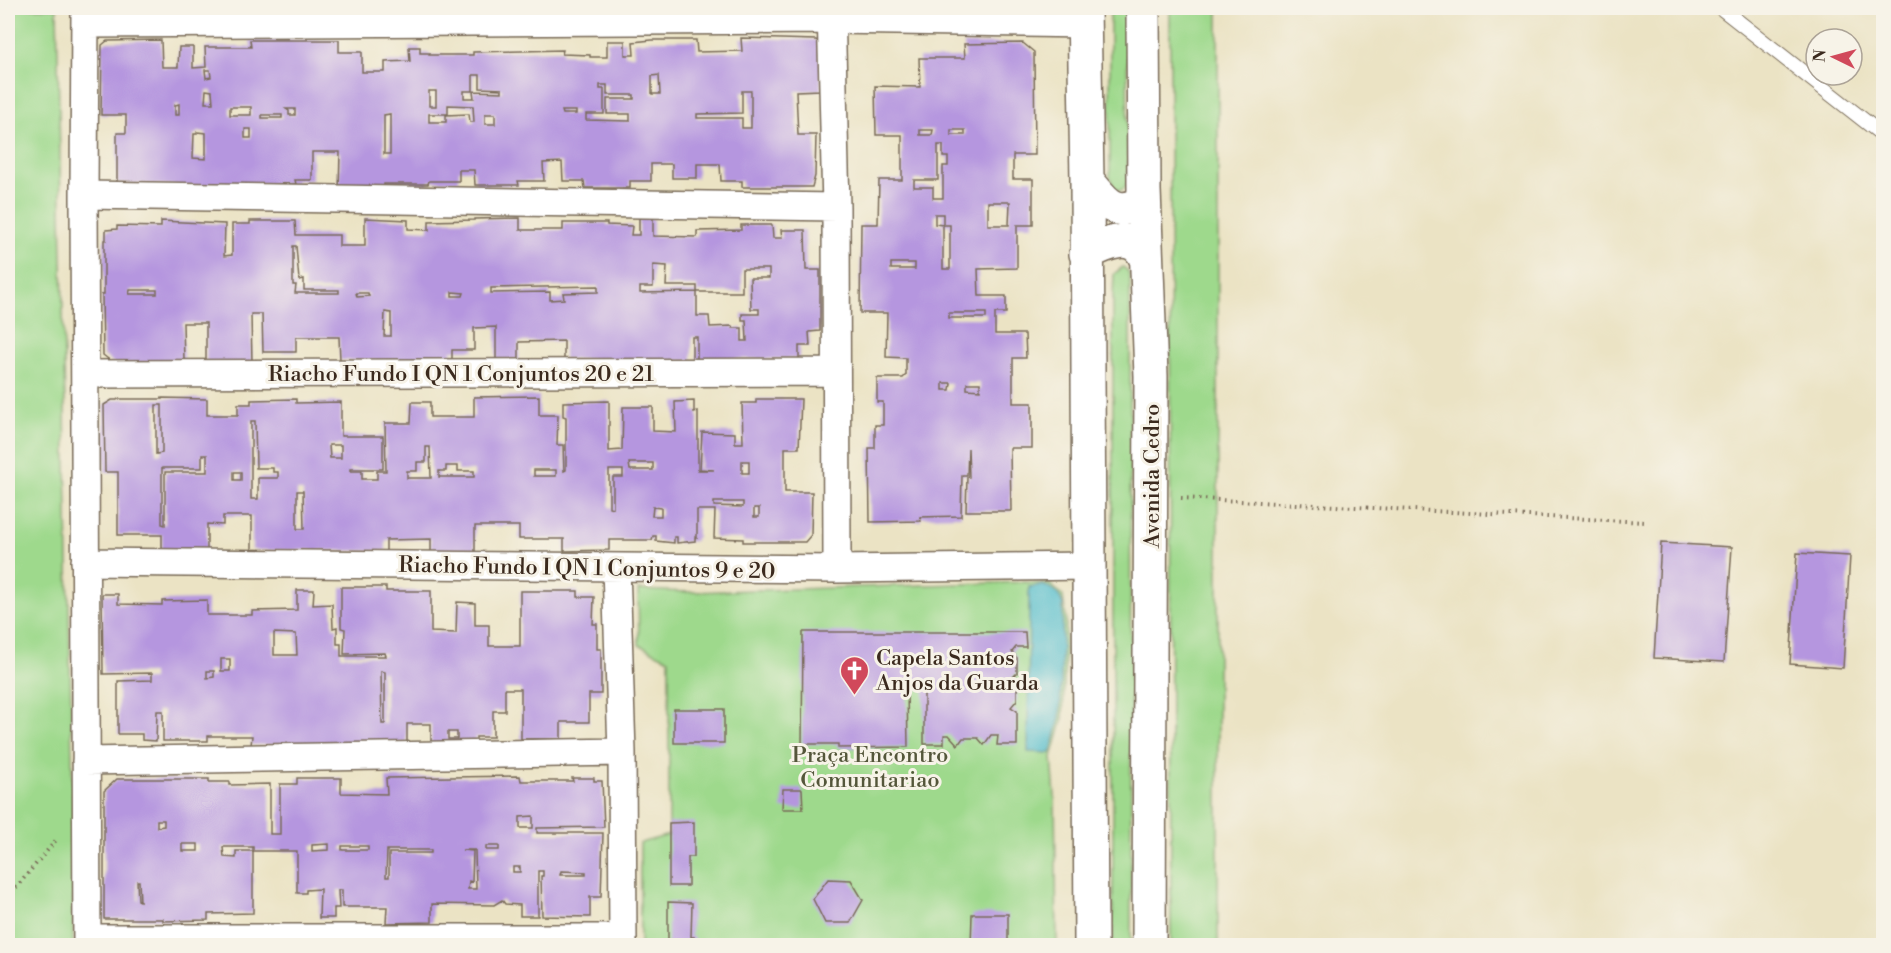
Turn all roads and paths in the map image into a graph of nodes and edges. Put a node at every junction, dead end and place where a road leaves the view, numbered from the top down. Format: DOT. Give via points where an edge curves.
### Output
graph roads {
  1 [pos="1143,8"];
  2 [pos="1721,8"];
  3 [pos="831,14"];
  4 [pos="85,16"];
  5 [pos="1085,16"];
  6 [pos="1884,136"];
  7 [pos="1087,180"];
  8 [pos="1144,190"];
  9 [pos="84,195"];
  10 [pos="836,207"];
  11 [pos="1086,254"];
  12 [pos="1146,259"];
  13 [pos="835,372"];
  14 [pos="86,374"];
  15 [pos="1178,498"];
  16 [pos="1646,522"];
  17 [pos="85,562"];
  18 [pos="1089,566"];
  19 [pos="616,568"];
  20 [pos="837,569"];
  21 [pos="622,752"];
  22 [pos="86,761"];
  23 [pos="60,836"];
  24 [pos="8,897"];
  25 [pos="87,942"];
  26 [pos="623,942"];
  27 [pos="1091,945"];
  28 [pos="1149,945"];
  1 -- 8 [label="street, Avenida Cedro"];
  2 -- 6 [label="lane"];
  3 -- 4 [label="street"];
  3 -- 5 [label="street"];
  3 -- 10 [label="street"];
  4 -- 9 [label="street"];
  5 -- 7 [label="street"];
  7 -- 8 [label="street" via="1103,202 1119,209 1143,202"];
  7 -- 11 [label="street"];
  8 -- 12 [label="street, Avenida Cedro"];
  9 -- 10 [label="street"];
  9 -- 14 [label="street"];
  10 -- 13 [label="street"];
  11 -- 12 [label="street" via="1116,242 1134,244 1142,249"];
  11 -- 18 [label="street"];
  12 -- 28 [label="street, Avenida Cedro" via="1151,376"];
  13 -- 14 [label="street, Riacho Fundo I QN 1 Conjuntos 20 e 21"];
  13 -- 20 [label="street"];
  14 -- 17 [label="street"];
  15 -- 16 [label="path"];
  17 -- 19 [label="street, Riacho Fundo I QN 1 Conjuntos 9 e 20"];
  17 -- 22 [label="street"];
  18 -- 20 [label="street, Riacho Fundo I QN 1 Conjuntos 9 e 20"];
  18 -- 27 [label="street"];
  19 -- 20 [label="street, Riacho Fundo I QN 1 Conjuntos 9 e 20"];
  19 -- 21 [label="street"];
  21 -- 22 [label="street"];
  21 -- 26 [label="street"];
  22 -- 25 [label="street"];
  23 -- 24 [label="path"];
  25 -- 26 [label="street"];
}
